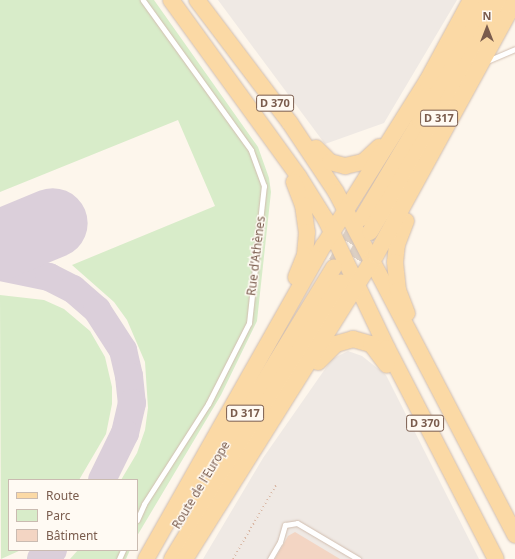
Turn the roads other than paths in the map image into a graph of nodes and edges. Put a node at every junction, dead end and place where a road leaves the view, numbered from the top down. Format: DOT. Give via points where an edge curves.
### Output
graph roads {
  1 [pos="143,0"];
  2 [pos="171,0"];
  3 [pos="197,0"];
  4 [pos="203,0"];
  5 [pos="471,0"];
  6 [pos="487,0"];
  7 [pos="502,0"];
  8 [pos="515,1"];
  9 [pos="231,44"];
  10 [pos="515,49"];
  11 [pos="482,63"];
  12 [pos="427,81"];
  13 [pos="447,129"];
  14 [pos="281,153"];
  15 [pos="346,210"];
  16 [pos="362,218"];
  17 [pos="333,232"];
  18 [pos="370,232"];
  19 [pos="372,263"];
  20 [pos="334,267"];
  21 [pos="341,282"];
  22 [pos="357,286"];
  23 [pos="425,362"];
  24 [pos="252,371"];
  25 [pos="274,417"];
  26 [pos="455,481"];
  27 [pos="138,518"];
  28 [pos="515,535"];
  29 [pos="146,559"];
  30 [pos="155,559"];
  31 [pos="172,559"];
  32 [pos="185,559"];
  33 [pos="270,559"];
  34 [pos="358,559"];
  35 [pos="496,559"];
  1 -- 27 [label="lane, Rue d'Athènes" via="251,150 264,186 249,323 208,404 144,504"];
  2 -- 14 [label="main road, D 370"];
  3 -- 9 [label="main road, D 370"];
  4 -- 9 [label="lane"];
  5 -- 12 [label="main road"];
  6 -- 16 [label="main road, D 317" via="420,121"];
  7 -- 18 [label="main road, D 317" via="448,101"];
  8 -- 11 [label="main road"];
  9 -- 12 [label="main road" via="324,158 338,165 356,164 376,151"];
  9 -- 15 [label="main road, D 370" via="303,142"];
  10 -- 11 [label="lane"];
  11 -- 13 [label="main road"];
  12 -- 15 [label="main road"];
  13 -- 19 [label="main road"];
  13 -- 23 [label="main road" via="400,233 396,250 398,290"];
  14 -- 17 [label="main road, D 370" via="312,196"];
  14 -- 24 [label="main road" via="303,205 306,244 302,266"];
  15 -- 17 [label="main road"];
  15 -- 19 [label="main road, D 370"];
  17 -- 22 [label="main road, D 370"];
  17 -- 24 [label="main road"];
  19 -- 22 [label="main road"];
  19 -- 23 [label="main road, D 370"];
  20 -- 30 [label="main road, Route de l'Europe / D 317"];
  21 -- 31 [label="main road, Route de l'Europe / D 317"];
  22 -- 25 [label="main road"];
  22 -- 26 [label="main road, D 370"];
  23 -- 28 [label="main road, D 370"];
  24 -- 29 [label="main road"];
  25 -- 26 [label="main road" via="331,348 348,339 362,340 371,344 382,356"];
  25 -- 32 [label="main road"];
  26 -- 35 [label="main road, D 370"];
  33 -- 34 [label="lane" via="280,542 285,525 297,523"];
}
